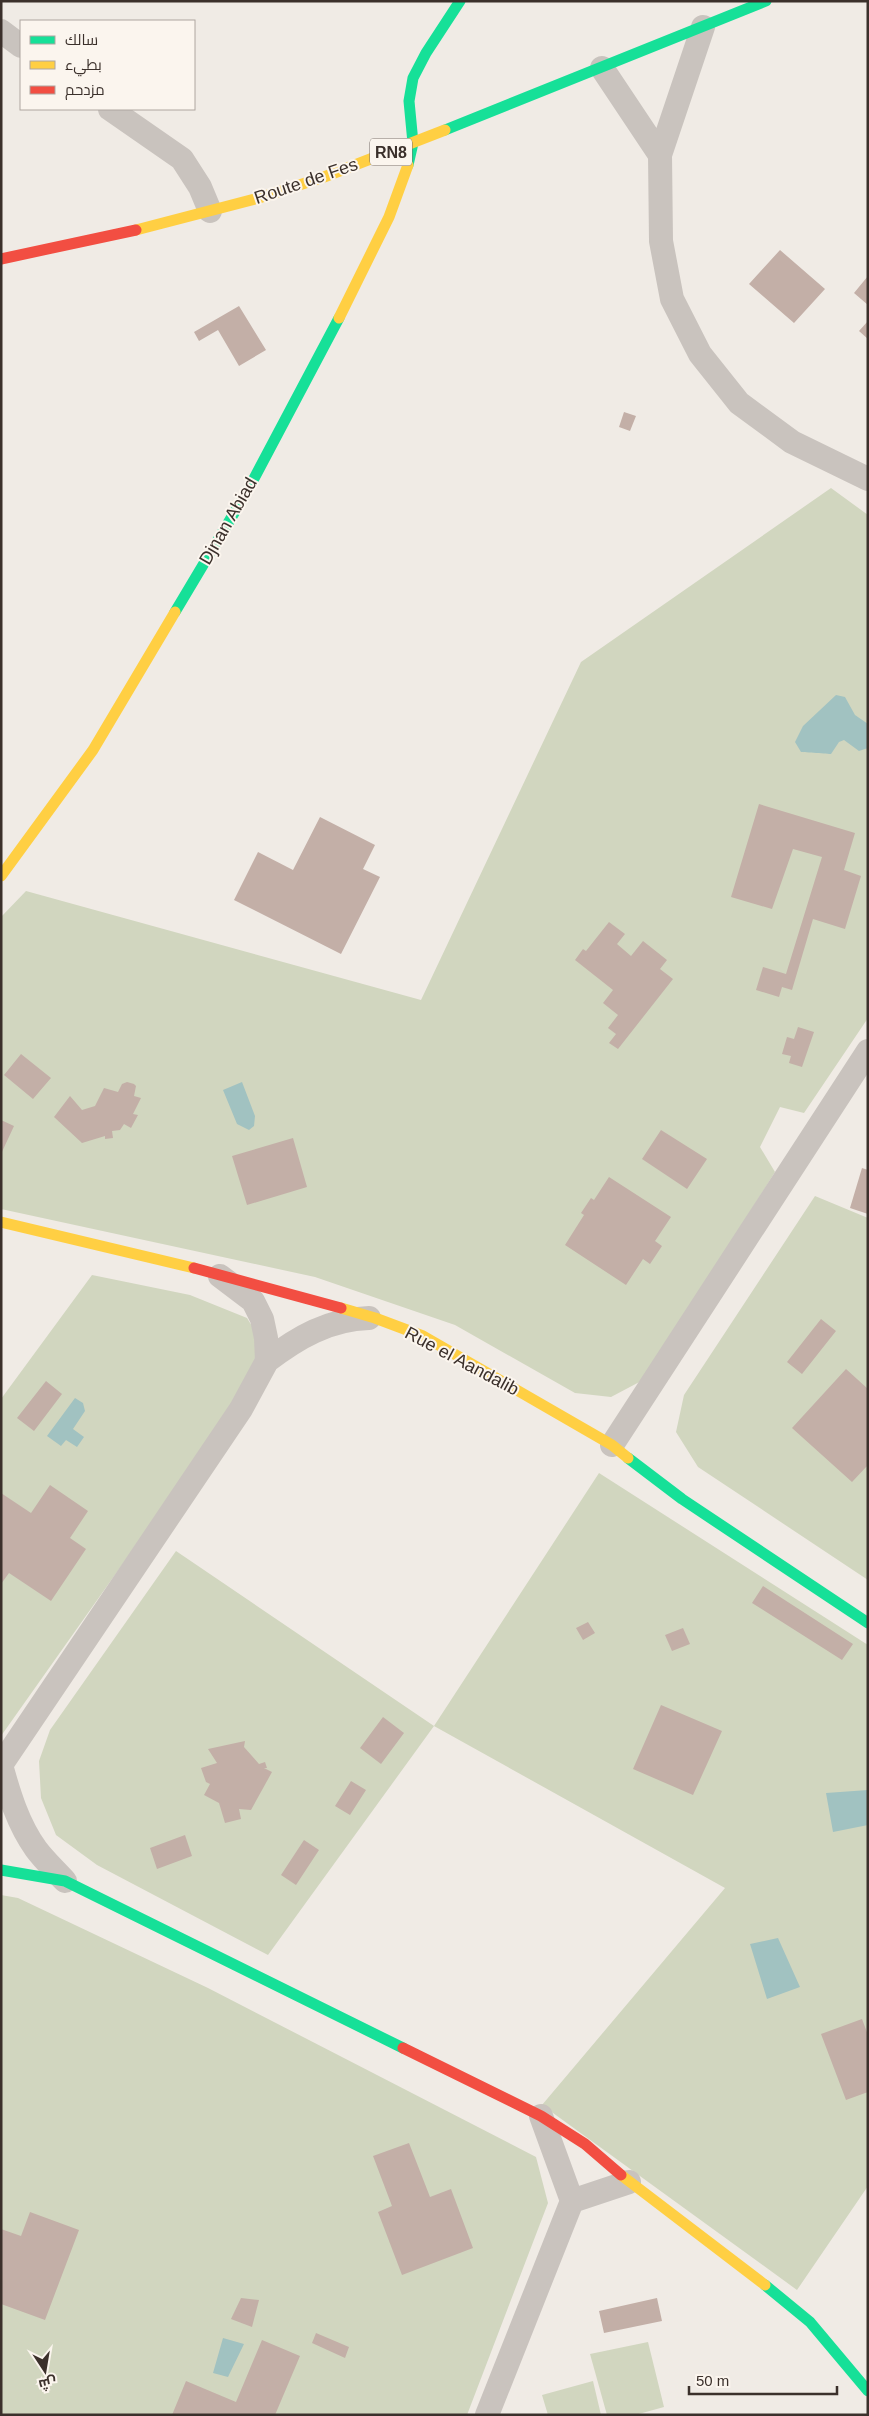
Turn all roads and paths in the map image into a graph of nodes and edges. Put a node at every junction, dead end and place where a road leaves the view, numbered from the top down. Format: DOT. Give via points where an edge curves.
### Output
graph roads {
  1 [pos="460,1"];
  2 [pos="766,1"];
  3 [pos="703,27"];
  4 [pos="1,31"];
  5 [pos="20,45"];
  6 [pos="602,68"];
  7 [pos="111,110"];
  8 [pos="413,143"];
  9 [pos="660,155"];
  10 [pos="210,211"];
  11 [pos="1,259"];
  12 [pos="868,479"];
  13 [pos="1,876"];
  14 [pos="868,1051"];
  15 [pos="1,1222"];
  16 [pos="216,1273"];
  17 [pos="375,1318"];
  18 [pos="266,1361"];
  19 [pos="612,1445"];
  20 [pos="868,1624"];
  21 [pos="1,1765"];
  22 [pos="1,1870"];
  23 [pos="65,1881"];
  24 [pos="541,2116"];
  25 [pos="629,2182"];
  26 [pos="572,2202"];
  27 [pos="868,2390"];
  28 [pos="487,2415"];
  1 -- 8 [label="street, Djnan Abiad" via="413,78 409,101"];
  2 -- 3 [label="street, Route de Fes / RN8"];
  3 -- 6 [label="street, Route de Fes / RN8"];
  3 -- 9 [label="street"];
  4 -- 5 [label="street"];
  6 -- 8 [label="street, Route de Fes / RN8"];
  6 -- 9 [label="street"];
  7 -- 10 [label="street" via="182,159 200,187"];
  8 -- 10 [label="street, Route de Fes / RN8" via="315,180"];
  8 -- 13 [label="street, Djnan Abiad" via="389,217 249,488 92,750"];
  9 -- 12 [label="street" via="661,241 672,299 700,354 739,403 792,442"];
  10 -- 11 [label="street, Route de Fes / RN8" via="114,236"];
  14 -- 19 [label="street"];
  15 -- 16 [label="street, Rue el Aandalib"];
  16 -- 17 [label="street, Rue el Aandalib"];
  16 -- 18 [label="street" via="253,1301 262,1319"];
  17 -- 18 [label="street" via="349,1318 323,1327 286,1346"];
  17 -- 19 [label="street, Rue el Aandalib" via="423,1336"];
  18 -- 21 [label="street" via="241,1409"];
  19 -- 20 [label="street, Rue el Aandalib" via="682,1499"];
  21 -- 23 [label="street" via="21,1823 36,1849"];
  22 -- 23 [label="street"];
  23 -- 24 [label="street"];
  24 -- 25 [label="street" via="585,2144"];
  24 -- 26 [label="street"];
  25 -- 26 [label="street"];
  25 -- 27 [label="street" via="729,2256 810,2322"];
  26 -- 28 [label="street"];
}
